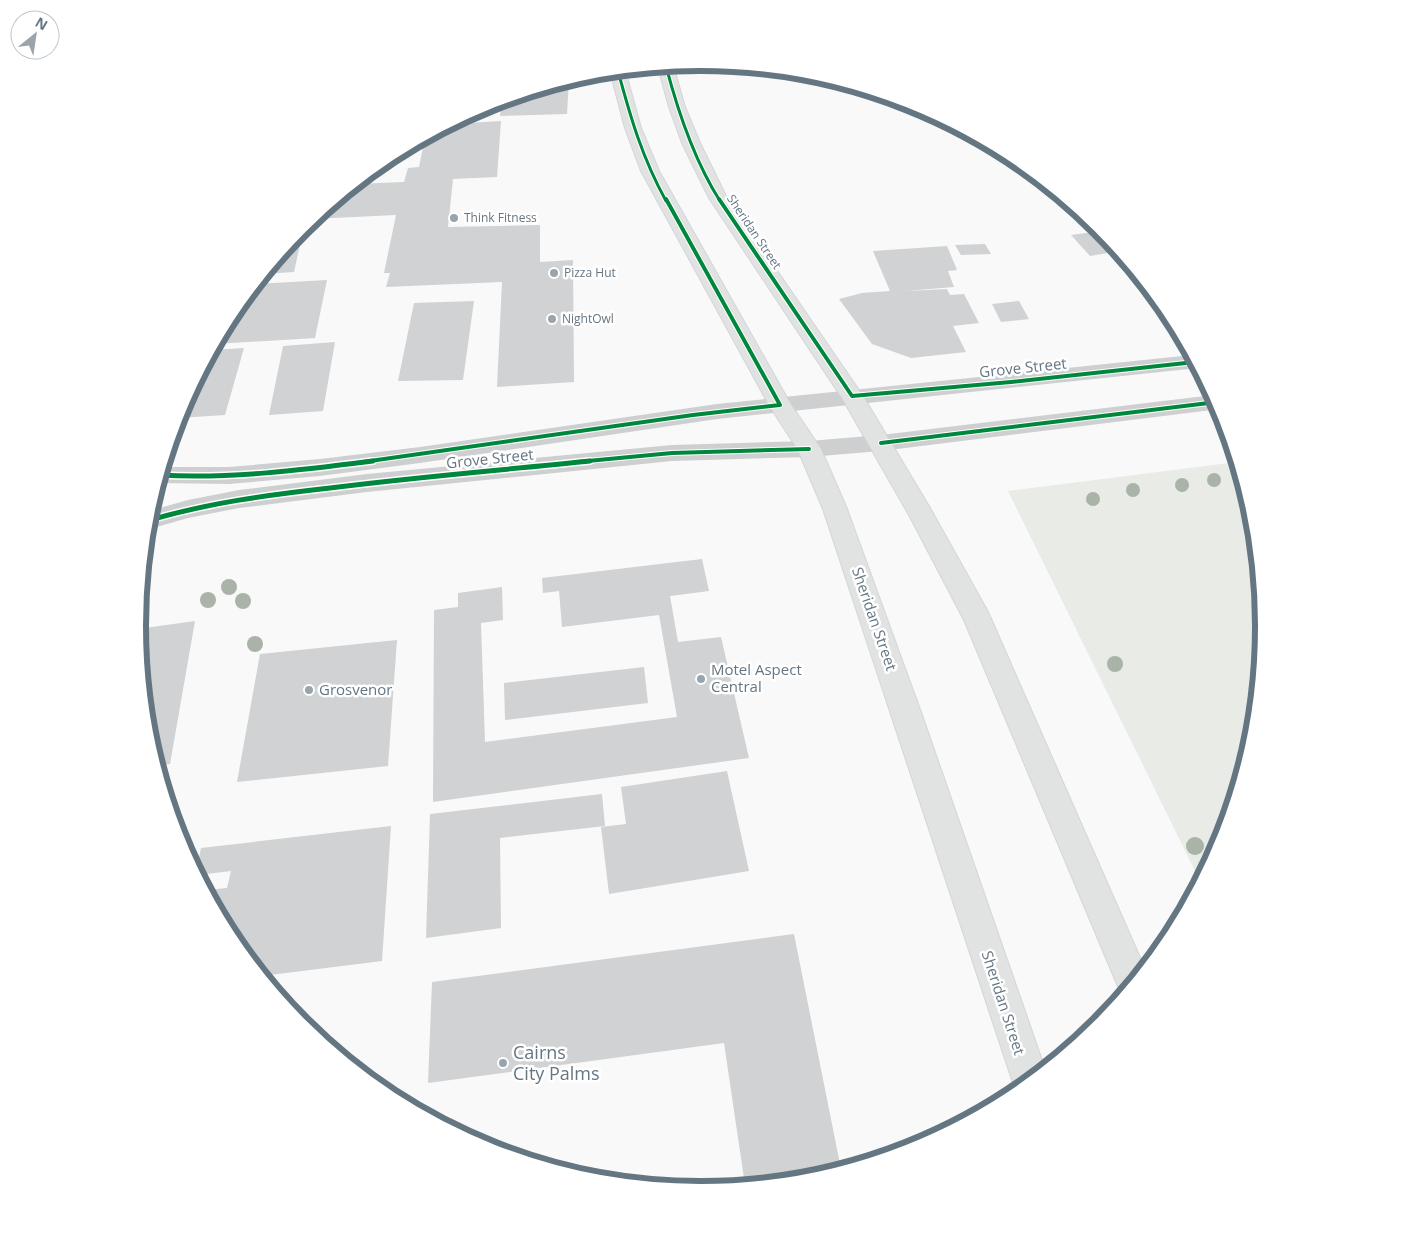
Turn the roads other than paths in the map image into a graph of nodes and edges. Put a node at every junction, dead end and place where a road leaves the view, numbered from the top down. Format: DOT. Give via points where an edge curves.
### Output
graph roads {
  1 [pos="668,72"];
  2 [pos="620,77"];
  3 [pos="1188,363"];
  4 [pos="852,396"];
  5 [pos="1208,403"];
  6 [pos="780,405"];
  7 [pos="881,443"];
  8 [pos="809,449"];
  9 [pos="167,476"];
  10 [pos="156,518"];
  11 [pos="1130,977"];
  12 [pos="1028,1074"];
  1 -- 4 [label="highway, Sheridan Street" via="691,143 718,198"];
  2 -- 6 [label="highway, Sheridan Street" via="633,128 650,172"];
  3 -- 4 [label="street, Grove Street"];
  4 -- 6 [label="street, Grove Street"];
  4 -- 7 [label="highway, Sheridan Street"];
  5 -- 7 [label="street, Grove Street"];
  6 -- 8 [label="highway, Sheridan Street"];
  6 -- 9 [label="street, Grove Street" via="304,470"];
  7 -- 8 [label="street, Grove Street"];
  7 -- 11 [label="highway, Sheridan Street" via="978,620"];
  8 -- 10 [label="street, Grove Street" via="672,453 367,483 239,499"];
  8 -- 12 [label="highway, Sheridan Street" via="842,527"];
}
